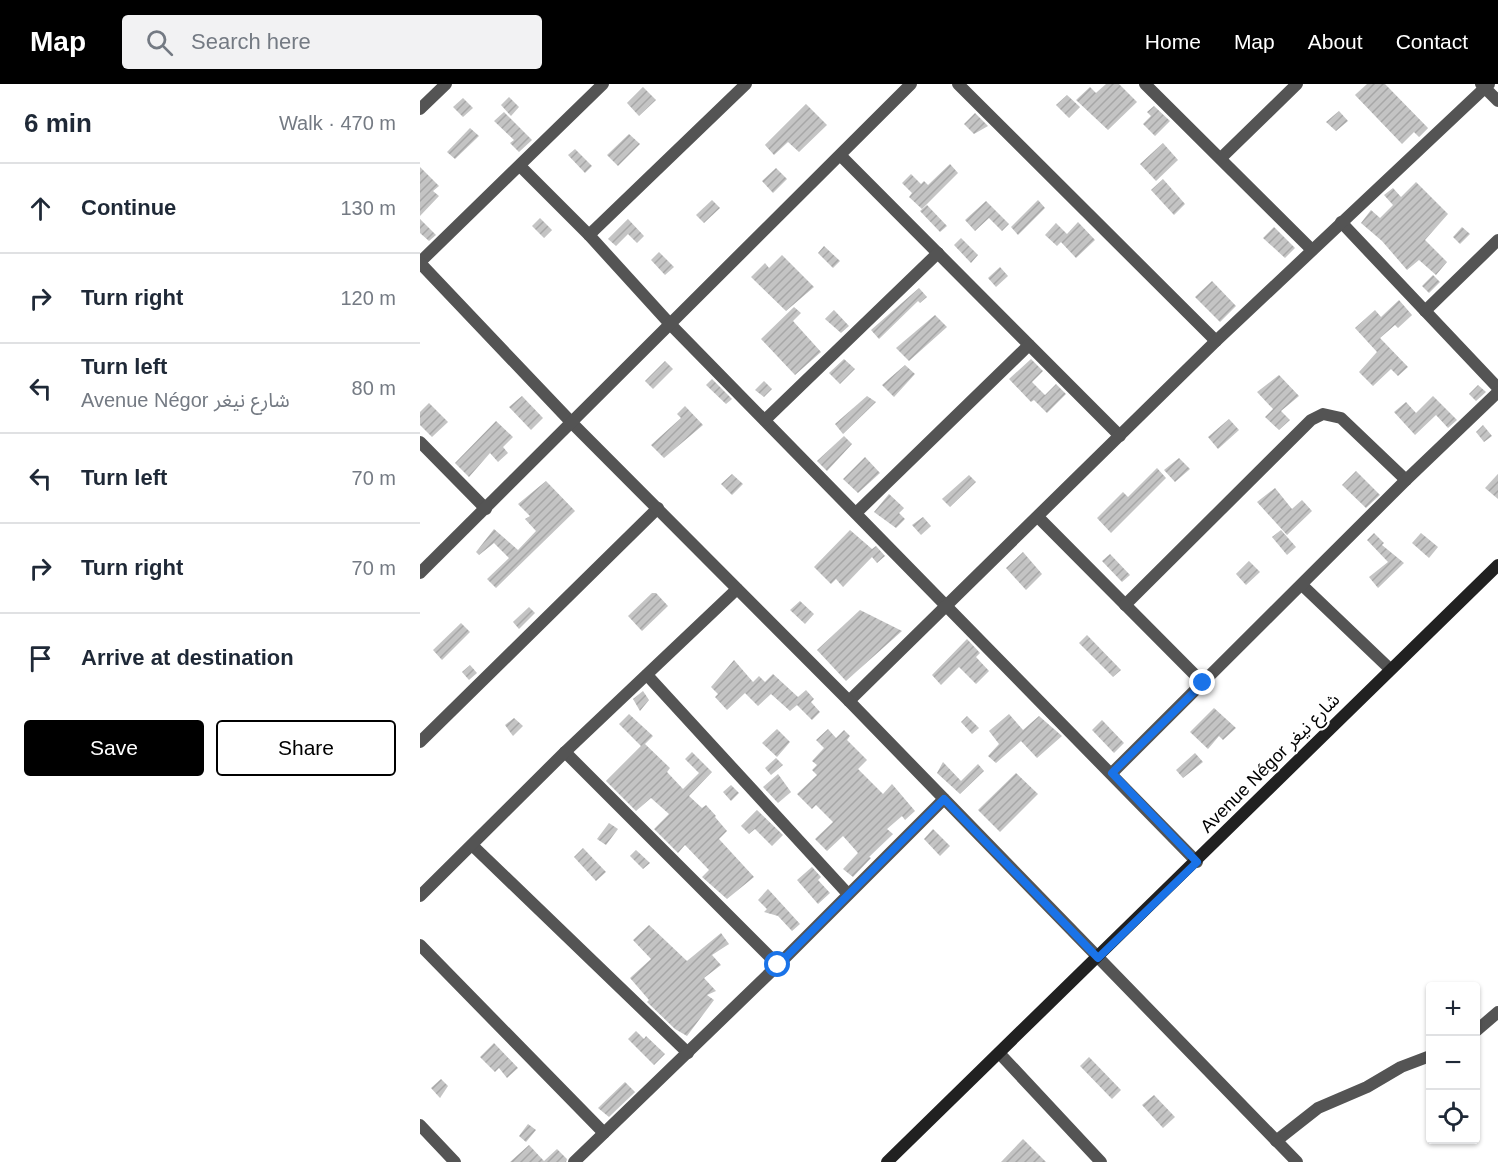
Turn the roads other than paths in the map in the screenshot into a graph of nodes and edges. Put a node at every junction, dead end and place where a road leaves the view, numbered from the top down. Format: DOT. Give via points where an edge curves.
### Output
graph roads {
  1 [pos="446,84"];
  2 [pos="603,84"];
  3 [pos="746,84"];
  4 [pos="911,84"];
  5 [pos="958,84"];
  6 [pos="1145,84"];
  7 [pos="1297,84"];
  8 [pos="1485,85"];
  9 [pos="1498,101"];
  10 [pos="420,109"];
  11 [pos="841,156"];
  12 [pos="1221,158"];
  13 [pos="520,166"];
  14 [pos="1341,222"];
  15 [pos="589,235"];
  16 [pos="1498,240"];
  17 [pos="1312,250"];
  18 [pos="938,253"];
  19 [pos="420,262"];
  20 [pos="1425,312"];
  21 [pos="670,324"];
  22 [pos="1216,341"];
  23 [pos="1029,345"];
  24 [pos="1498,388"];
  25 [pos="1498,392"];
  26 [pos="765,420"];
  27 [pos="572,423"];
  28 [pos="1120,436"];
  29 [pos="420,442"];
  30 [pos="1406,480"];
  31 [pos="658,508"];
  32 [pos="486,509"];
  33 [pos="856,513"];
  34 [pos="1038,517"];
  35 [pos="1498,565"];
  36 [pos="420,573"];
  37 [pos="1302,585"];
  38 [pos="737,589"];
  39 [pos="1125,605"];
  40 [pos="948,606"];
  41 [pos="1390,669"];
  42 [pos="647,675"];
  43 [pos="1203,683"];
  44 [pos="849,701"];
  45 [pos="420,742"];
  46 [pos="565,752"];
  47 [pos="1112,773"];
  48 [pos="944,799"];
  49 [pos="473,846"];
  50 [pos="1197,862"];
  51 [pos="848,894"];
  52 [pos="420,896"];
  53 [pos="420,945"];
  54 [pos="1098,958"];
  55 [pos="778,965"];
  56 [pos="1498,1012"];
  57 [pos="1480,1027"];
  58 [pos="688,1053"];
  59 [pos="1000,1054"];
  60 [pos="1426,1058"];
  61 [pos="420,1125"];
  62 [pos="604,1133"];
  63 [pos="1276,1141"];
  64 [pos="1098,1161"];
  65 [pos="455,1162"];
  66 [pos="574,1162"];
  67 [pos="887,1162"];
  68 [pos="1297,1162"];
  1 -- 10 [label="street"];
  2 -- 13 [label="street"];
  3 -- 15 [label="street"];
  4 -- 11 [label="street"];
  5 -- 22 [label="street"];
  6 -- 12 [label="street"];
  7 -- 12 [label="street"];
  8 -- 9 [label="street"];
  8 -- 14 [label="street"];
  11 -- 18 [label="street"];
  11 -- 21 [label="street"];
  12 -- 17 [label="street"];
  13 -- 15 [label="street"];
  13 -- 19 [label="street"];
  14 -- 17 [label="street"];
  14 -- 20 [label="street"];
  15 -- 21 [label="street"];
  16 -- 20 [label="street"];
  17 -- 22 [label="street"];
  18 -- 23 [label="street"];
  18 -- 26 [label="street"];
  19 -- 27 [label="street"];
  20 -- 24 [label="street"];
  21 -- 26 [label="street"];
  21 -- 27 [label="street"];
  22 -- 28 [label="street"];
  23 -- 28 [label="street"];
  23 -- 33 [label="street"];
  25 -- 30 [label="street"];
  26 -- 33 [label="street"];
  27 -- 31 [label="street"];
  27 -- 32 [label="street"];
  28 -- 34 [label="street"];
  29 -- 32 [label="street"];
  30 -- 37 [label="street"];
  30 -- 39 [label="street" via="1341,418 1323,414 1311,420"];
  31 -- 38 [label="street"];
  31 -- 45 [label="street"];
  32 -- 36 [label="street"];
  33 -- 40 [label="street"];
  34 -- 39 [label="street"];
  34 -- 40 [label="street"];
  35 -- 41 [label="main road, Avenue Négor شارع نيغر"];
  37 -- 41 [label="street"];
  37 -- 43 [label="street"];
  38 -- 42 [label="street"];
  38 -- 44 [label="street"];
  39 -- 43 [label="street"];
  40 -- 44 [label="street"];
  40 -- 47 [label="street"];
  41 -- 50 [label="main road, Avenue Négor شارع نيغر"];
  42 -- 46 [label="street"];
  42 -- 51 [label="street"];
  43 -- 47 [label="street"];
  44 -- 48 [label="street"];
  46 -- 49 [label="street"];
  46 -- 55 [label="street"];
  47 -- 50 [label="street"];
  48 -- 51 [label="street"];
  48 -- 54 [label="street"];
  49 -- 52 [label="street"];
  49 -- 58 [label="street"];
  50 -- 54 [label="main road, Avenue Négor شارع نيغر"];
  51 -- 55 [label="street"];
  53 -- 62 [label="street"];
  54 -- 59 [label="main road, Avenue Négor شارع نيغر"];
  54 -- 63 [label="street"];
  55 -- 58 [label="street"];
  56 -- 57 [label="street"];
  58 -- 62 [label="street"];
  59 -- 64 [label="street"];
  59 -- 67 [label="main road, Avenue Négor شارع نيغر"];
  60 -- 63 [label="street" via="1318,1108"];
  61 -- 65 [label="street"];
  62 -- 66 [label="street"];
  63 -- 68 [label="street"];
}
